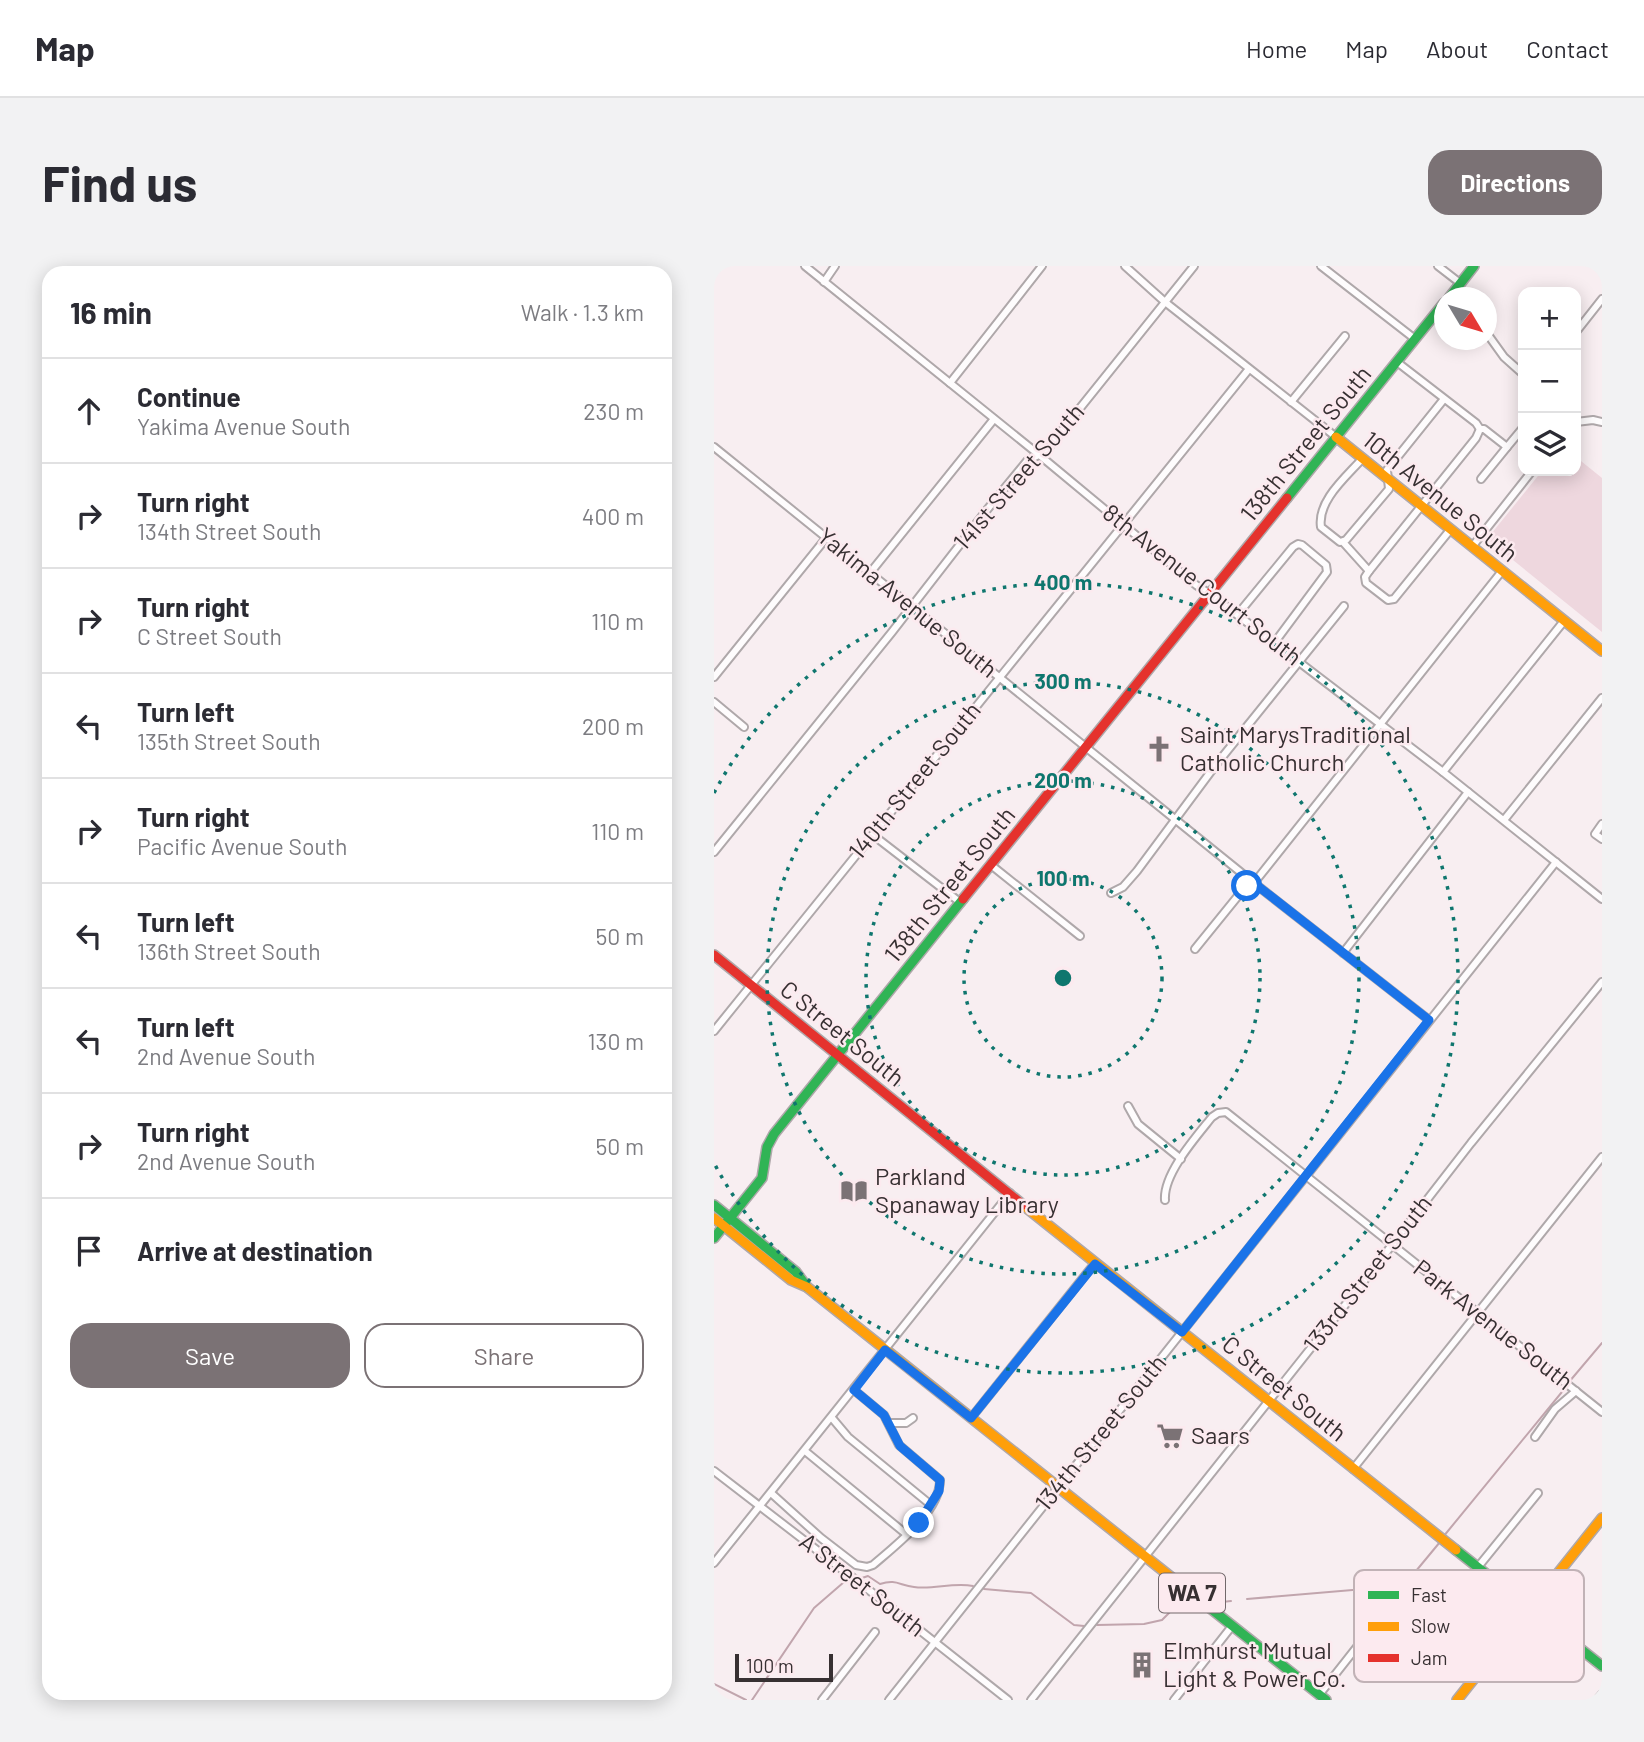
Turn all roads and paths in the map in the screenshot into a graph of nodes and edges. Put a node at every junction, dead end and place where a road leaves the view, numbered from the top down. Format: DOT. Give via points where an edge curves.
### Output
graph roads {
  1 [pos="805,266"];
  2 [pos="835,266"];
  3 [pos="1042,266"];
  4 [pos="1125,266"];
  5 [pos="1194,266"];
  6 [pos="1321,266"];
  7 [pos="1438,266"];
  8 [pos="1474,266"];
  9 [pos="824,282"];
  10 [pos="1460,284"];
  11 [pos="1458,287"];
  12 [pos="1602,299"];
  13 [pos="1165,302"];
  14 [pos="1434,316"];
  15 [pos="1581,326"];
  16 [pos="1345,336"];
  17 [pos="1415,340"];
  18 [pos="1497,347"];
  19 [pos="1397,362"];
  20 [pos="1249,369"];
  21 [pos="1518,370"];
  22 [pos="950,383"];
  23 [pos="1444,399"];
  24 [pos="1291,402"];
  25 [pos="994,419"];
  26 [pos="1581,421"];
  27 [pos="1602,422"];
  28 [pos="1480,429"];
  29 [pos="1518,434"];
  30 [pos="1336,437"];
  31 [pos="714,447"];
  32 [pos="1507,447"];
  33 [pos="1038,454"];
  34 [pos="1362,459"];
  35 [pos="1528,476"];
  36 [pos="1481,479"];
  37 [pos="1388,480"];
  38 [pos="1421,506"];
  39 [pos="1122,524"];
  40 [pos="1450,530"];
  41 [pos="827,537"];
  42 [pos="1343,542"];
  43 [pos="1472,547"];
  44 [pos="1502,571"];
  45 [pos="870,573"];
  46 [pos="1367,574"];
  47 [pos="1210,594"];
  48 [pos="912,606"];
  49 [pos="1344,606"];
  50 [pos="1238,614"];
  51 [pos="1564,621"];
  52 [pos="1275,642"];
  53 [pos="1602,651"];
  54 [pos="1300,661"];
  55 [pos="714,677"];
  56 [pos="998,677"];
  57 [pos="1602,698"];
  58 [pos="714,702"];
  59 [pos="1380,724"];
  60 [pos="744,727"];
  61 [pos="1086,748"];
  62 [pos="1443,772"];
  63 [pos="1468,792"];
  64 [pos="1175,819"];
  65 [pos="1504,820"];
  66 [pos="1602,824"];
  67 [pos="873,835"];
  68 [pos="1602,839"];
  69 [pos="714,852"];
  70 [pos="1556,862"];
  71 [pos="991,865"];
  72 [pos="1254,883"];
  73 [pos="1111,893"];
  74 [pos="1602,899"];
  75 [pos="961,903"];
  76 [pos="1080,936"];
  77 [pos="1195,949"];
  78 [pos="1343,953"];
  79 [pos="714,955"];
  80 [pos="1602,982"];
  81 [pos="751,985"];
  82 [pos="1429,1020"];
  83 [pos="714,1031"];
  84 [pos="837,1055"];
  85 [pos="1128,1106"];
  86 [pos="1602,1157"];
  87 [pos="1181,1159"];
  88 [pos="1306,1176"];
  89 [pos="1010,1193"];
  90 [pos="1165,1200"];
  91 [pos="714,1205"];
  92 [pos="714,1218"];
  93 [pos="727,1222"];
  94 [pos="714,1238"];
  95 [pos="1391,1245"];
  96 [pos="1095,1264"];
  97 [pos="1478,1313"];
  98 [pos="1182,1332"];
  99 [pos="885,1350"];
  100 [pos="854,1390"];
  101 [pos="1576,1391"];
  102 [pos="1268,1400"];
  103 [pos="1602,1412"];
  104 [pos="832,1418"];
  105 [pos="913,1418"];
  106 [pos="971,1418"];
  107 [pos="890,1423"];
  108 [pos="1535,1437"];
  109 [pos="805,1451"];
  110 [pos="1353,1469"];
  111 [pos="714,1471"];
  112 [pos="1058,1487"];
  113 [pos="771,1493"];
  114 [pos="1538,1493"];
  115 [pos="931,1505"];
  116 [pos="761,1506"];
  117 [pos="1602,1518"];
  118 [pos="906,1534"];
  119 [pos="1145,1556"];
  120 [pos="714,1563"];
  121 [pos="1478,1567"];
  122 [pos="1482,1570"];
  123 [pos="1560,1570"];
  124 [pos="1232,1626"];
  125 [pos="875,1632"];
  126 [pos="935,1643"];
  127 [pos="1354,1652"];
  128 [pos="1584,1652"];
  129 [pos="1602,1666"];
  130 [pos="1471,1682"];
  131 [pos="1602,1694"];
  132 [pos="1320,1698"];
  133 [pos="822,1700"];
  134 [pos="889,1700"];
  135 [pos="1008,1700"];
  136 [pos="1031,1700"];
  137 [pos="1174,1700"];
  138 [pos="1457,1700"];
  139 [pos="1598,1700"];
  1 -- 9 [label="street, 8th Avenue Court South"];
  2 -- 9 [label="street"];
  3 -- 22 [label="street"];
  4 -- 13 [label="street, 10th Avenue South"];
  5 -- 13 [label="street, 141st Street South"];
  6 -- 17 [label="street"];
  7 -- 10 [label="street"];
  8 -- 10 [label="street"];
  9 -- 22 [label="street, 8th Avenue Court South"];
  10 -- 11 [label="street"];
  12 -- 15 [label="street"];
  13 -- 20 [label="street, 10th Avenue South"];
  13 -- 33 [label="street, 141st Street South" via="1046,451"];
  14 -- 17 [label="street, 138th Street South"];
  16 -- 24 [label="street"];
  17 -- 19 [label="street, 138th Street South"];
  18 -- 21 [label="street"];
  19 -- 23 [label="street"];
  19 -- 30 [label="street, 138th Street South"];
  20 -- 24 [label="street, 10th Avenue South"];
  20 -- 39 [label="street, 140th Street South"];
  22 -- 25 [label="street, 8th Avenue Court South"];
  23 -- 28 [label="street"];
  23 -- 37 [label="street" via="1387,470"];
  24 -- 30 [label="street, 10th Avenue South"];
  25 -- 33 [label="street, 8th Avenue Court South"];
  25 -- 45 [label="street"];
  26 -- 27 [label="street"];
  28 -- 32 [label="street"];
  28 -- 38 [label="street"];
  29 -- 32 [label="street"];
  30 -- 34 [label="street, 10th Avenue South"];
  30 -- 47 [label="street, 138th Street South"];
  31 -- 41 [label="street, Yakima Avenue South"];
  32 -- 36 [label="street"];
  33 -- 39 [label="street, 8th Avenue Court South"];
  33 -- 48 [label="street, 141st Street South" via="1027,461"];
  34 -- 37 [label="street, 10th Avenue South"];
  34 -- 42 [label="street" via="1321,514 1321,527"];
  35 -- 43 [label="street"];
  37 -- 38 [label="street, 10th Avenue South"];
  37 -- 42 [label="street" via="1389,489"];
  38 -- 40 [label="street, 10th Avenue South"];
  38 -- 46 [label="street"];
  39 -- 47 [label="street, 8th Avenue Court South"];
  39 -- 56 [label="street, 140th Street South"];
  40 -- 43 [label="street, 10th Avenue South"];
  40 -- 46 [label="street" via="1394,599 1388,600 1370,587 1364,580"];
  41 -- 45 [label="street, Yakima Avenue South"];
  41 -- 55 [label="street"];
  42 -- 46 [label="street"];
  43 -- 44 [label="street, 10th Avenue South"];
  44 -- 51 [label="street, 10th Avenue South"];
  44 -- 59 [label="street"];
  45 -- 48 [label="street, Yakima Avenue South"];
  47 -- 50 [label="street, 8th Avenue Court South"];
  47 -- 61 [label="street, 138th Street South"];
  48 -- 56 [label="street, Yakima Avenue South"];
  48 -- 69 [label="street, 141st Street South"];
  49 -- 54 [label="street"];
  50 -- 52 [label="street, 8th Avenue Court South"];
  50 -- 52 [label="street" via="1293,547 1302,545 1328,569"];
  51 -- 53 [label="street, 10th Avenue South"];
  51 -- 62 [label="street"];
  52 -- 54 [label="street, 8th Avenue Court South"];
  54 -- 59 [label="street, 8th Avenue Court South"];
  54 -- 64 [label="street"];
  56 -- 61 [label="street, Yakima Avenue South"];
  56 -- 67 [label="street, 140th Street South"];
  57 -- 65 [label="street"];
  58 -- 60 [label="street"];
  59 -- 62 [label="street, 8th Avenue Court South"];
  59 -- 72 [label="street"];
  61 -- 64 [label="street, Yakima Avenue South"];
  61 -- 71 [label="street, 138th Street South"];
  62 -- 63 [label="street, 8th Avenue Court South"];
  63 -- 65 [label="street, 8th Avenue Court South"];
  63 -- 78 [label="street"];
  64 -- 72 [label="street, Yakima Avenue South"];
  64 -- 73 [label="street" via="1123,887"];
  65 -- 70 [label="street, 8th Avenue Court South"];
  66 -- 68 [label="street" via="1595,834"];
  67 -- 75 [label="street"];
  67 -- 81 [label="street, 140th Street South"];
  70 -- 74 [label="street, 8th Avenue Court South"];
  70 -- 82 [label="street, 134th Street South"];
  71 -- 75 [label="street, 138th Street South"];
  71 -- 76 [label="street"];
  72 -- 77 [label="street" via="1242,891"];
  72 -- 78 [label="street, Yakima Avenue South"];
  75 -- 84 [label="street, 138th Street South"];
  78 -- 82 [label="street, Yakima Avenue South"];
  79 -- 81 [label="street, C Street South"];
  80 -- 95 [label="street, 133rd Street South"];
  81 -- 83 [label="street, 140th Street South"];
  81 -- 84 [label="street, C Street South"];
  82 -- 88 [label="street, 134th Street South"];
  84 -- 89 [label="street, C Street South"];
  84 -- 93 [label="street, 138th Street South" via="771,1138 764,1175"];
  85 -- 87 [label="street" via="1138,1124"];
  86 -- 97 [label="street"];
  87 -- 88 [label="street, Park Avenue South" via="1210,1120 1223,1112"];
  87 -- 90 [label="street" via="1168,1180"];
  88 -- 95 [label="street, Park Avenue South"];
  88 -- 98 [label="street, 134th Street South"];
  89 -- 96 [label="street, C Street South"];
  89 -- 99 [label="street"];
  91 -- 93 [label="street, WA 7"];
  92 -- 93 [label="street, WA 7"];
  93 -- 94 [label="street, 138th Street South"];
  93 -- 99 [label="street, WA 7" via="796,1272 807,1287"];
  95 -- 97 [label="street, Park Avenue South"];
  95 -- 102 [label="street, 133rd Street South"];
  96 -- 98 [label="street, C Street South"];
  96 -- 106 [label="street"];
  97 -- 101 [label="street, Park Avenue South"];
  97 -- 110 [label="street"];
  98 -- 102 [label="street, C Street South"];
  98 -- 112 [label="street, 134th Street South"];
  99 -- 100 [label="street"];
  99 -- 106 [label="street, WA 7"];
  100 -- 104 [label="street"];
  100 -- 107 [label="street"];
  101 -- 103 [label="street, Park Avenue South"];
  101 -- 108 [label="street" via="1555,1409"];
  102 -- 110 [label="street, C Street South"];
  102 -- 119 [label="street, 133rd Street South"];
  104 -- 109 [label="street"];
  104 -- 115 [label="street" via="848,1437"];
  105 -- 107 [label="street"];
  106 -- 112 [label="street, WA 7"];
  107 -- 115 [label="street" via="900,1446 940,1480"];
  109 -- 113 [label="street"];
  109 -- 118 [label="street"];
  110 -- 121 [label="street, C Street South"];
  111 -- 116 [label="street, A Street South"];
  112 -- 119 [label="street, WA 7"];
  112 -- 126 [label="street, 134th Street South"];
  113 -- 116 [label="street"];
  113 -- 118 [label="street" via="856,1565 869,1566"];
  114 -- 121 [label="street"];
  115 -- 118 [label="street"];
  116 -- 120 [label="street"];
  116 -- 126 [label="street, A Street South"];
  117 -- 123 [label="street"];
  119 -- 124 [label="street, WA 7"];
  119 -- 136 [label="street, 133rd Street South"];
  121 -- 122 [label="street, C Street South"];
  124 -- 132 [label="street, WA 7"];
  124 -- 137 [label="street"];
  125 -- 133 [label="street"];
  126 -- 134 [label="street, 134th Street South"];
  126 -- 135 [label="street, A Street South"];
  127 -- 132 [label="street"];
  128 -- 129 [label="street, C Street South"];
  130 -- 138 [label="street"];
  131 -- 139 [label="street"];
}
